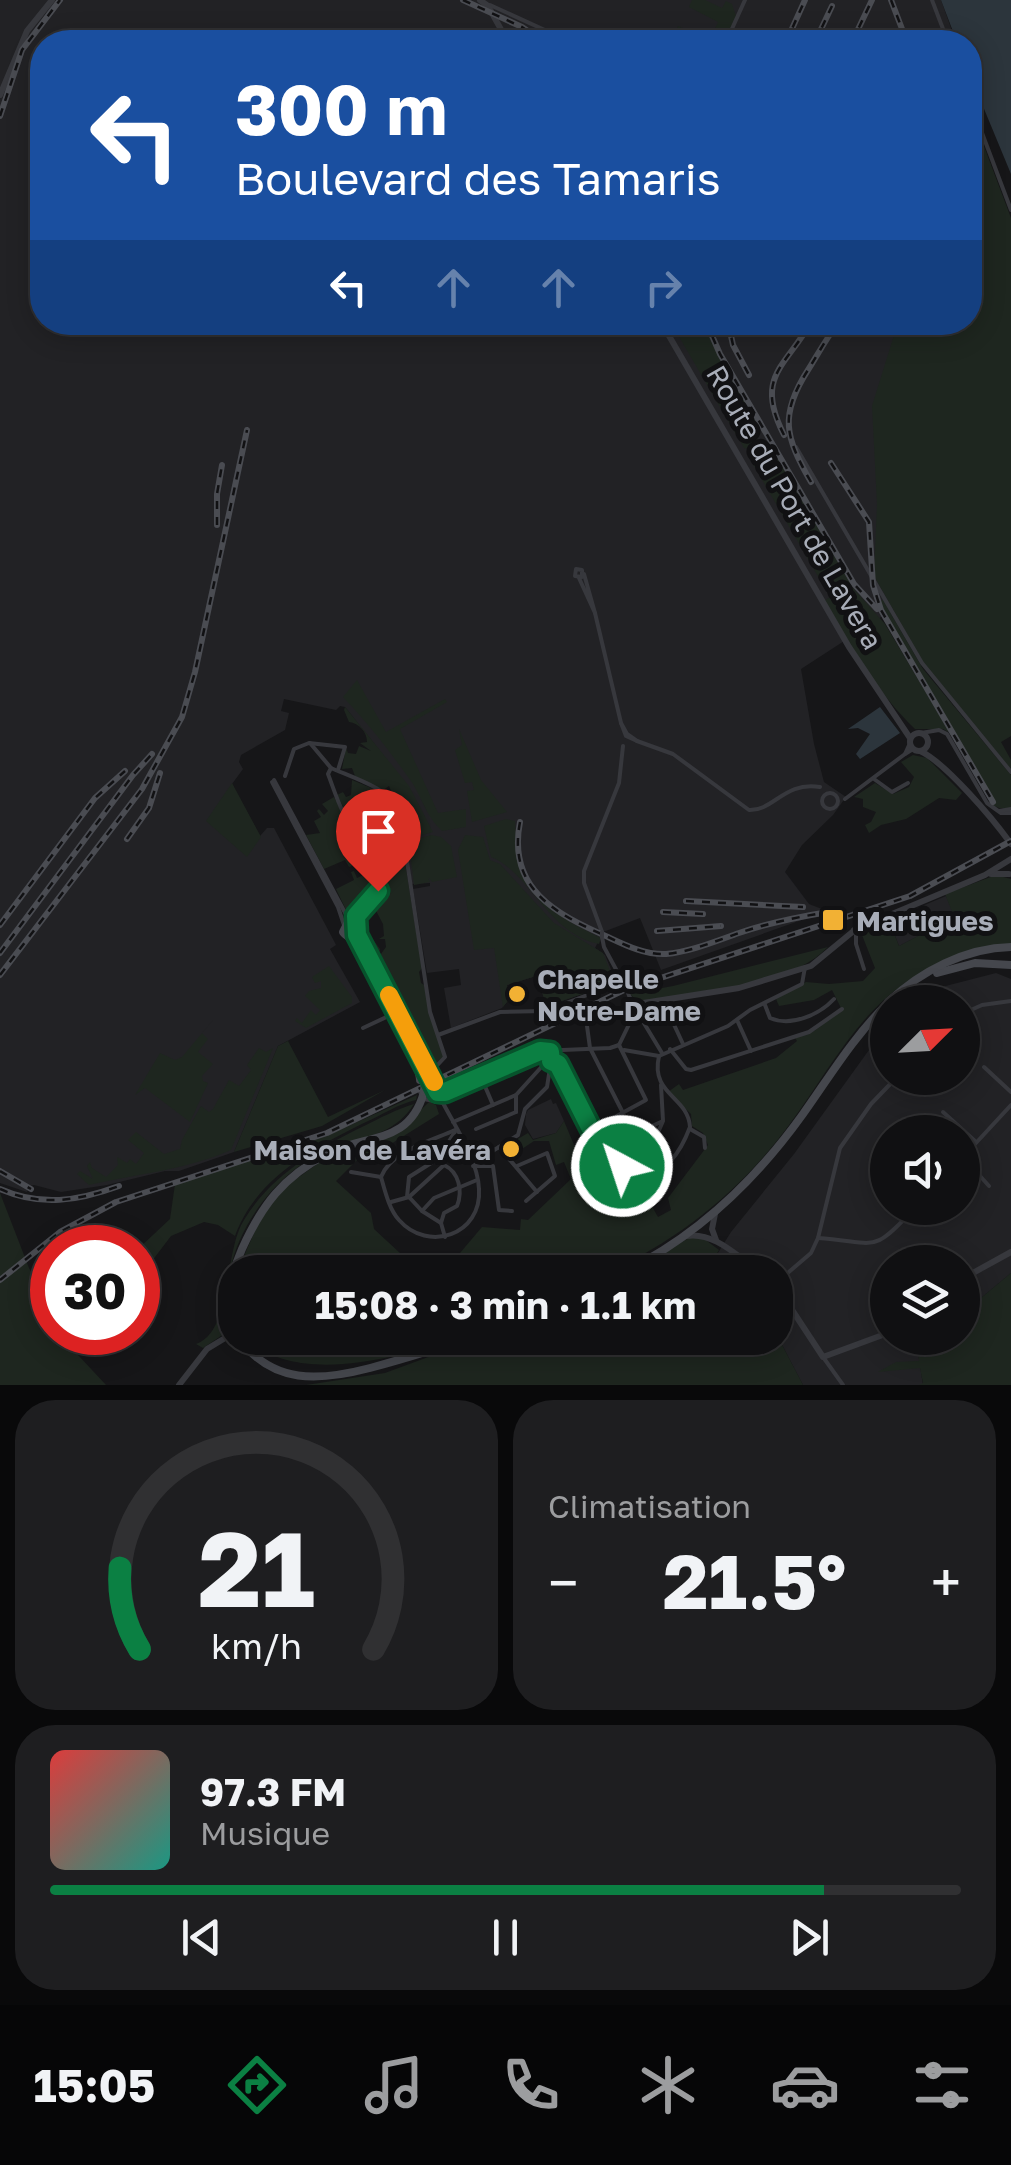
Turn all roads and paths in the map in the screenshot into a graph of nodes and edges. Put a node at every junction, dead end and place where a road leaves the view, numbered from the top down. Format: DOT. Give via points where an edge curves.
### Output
graph roads {
  1 [pos="52,0"];
  2 [pos="745,0"];
  3 [pos="932,0"];
  4 [pos="481,2"];
  5 [pos="508,14"];
  6 [pos="500,28"];
  7 [pos="31,30"];
  8 [pos="542,30"];
  9 [pos="731,30"];
  10 [pos="943,30"];
  11 [pos="30,31"];
  12 [pos="0,95"];
  13 [pos="982,134"];
  14 [pos="1011,210"];
  15 [pos="669,335"];
  16 [pos="796,446"];
  17 [pos="581,576"];
  18 [pos="936,730"];
  19 [pos="627,736"];
  20 [pos="310,743"];
  21 [pos="320,743"];
  22 [pos="917,743"];
  23 [pos="316,750"];
  24 [pos="331,768"];
  25 [pos="338,770"];
  26 [pos="1011,772"];
  27 [pos="874,779"];
  28 [pos="908,783"];
  29 [pos="820,788"];
  30 [pos="834,796"];
  31 [pos="823,797"];
  32 [pos="846,800"];
  33 [pos="835,806"];
  34 [pos="1011,811"];
  35 [pos="994,822"];
  36 [pos="1011,844"];
  37 [pos="1008,862"];
  38 [pos="984,875"];
  39 [pos="1010,875"];
  40 [pos="349,923"];
  41 [pos="856,930"];
  42 [pos="354,937"];
  43 [pos="1011,947"];
  44 [pos="1011,965"];
  45 [pos="805,968"];
  46 [pos="864,969"];
  47 [pos="621,976"];
  48 [pos="909,985"];
  49 [pos="918,985"];
  50 [pos="834,999"];
  51 [pos="1011,1002"];
  52 [pos="764,1004"];
  53 [pos="980,1005"];
  54 [pos="635,1007"];
  55 [pos="842,1009"];
  56 [pos="395,1012"];
  57 [pos="670,1016"];
  58 [pos="737,1020"];
  59 [pos="870,1023"];
  60 [pos="586,1026"];
  61 [pos="363,1028"];
  62 [pos="438,1035"];
  63 [pos="683,1044"];
  64 [pos="620,1047"];
  65 [pos="590,1048"];
  66 [pos="670,1049"];
  67 [pos="751,1051"];
  68 [pos="661,1054"];
  69 [pos="552,1055"];
  70 [pos="984,1067"];
  71 [pos="481,1076"];
  72 [pos="662,1084"];
  73 [pos="427,1090"];
  74 [pos="1011,1092"];
  75 [pos="516,1095"];
  76 [pos="879,1095"];
  77 [pos="444,1103"];
  78 [pos="493,1105"];
  79 [pos="1011,1105"];
  80 [pos="516,1112"];
  81 [pos="943,1112"];
  82 [pos="622,1113"];
  83 [pos="946,1115"];
  84 [pos="523,1116"];
  85 [pos="612,1119"];
  86 [pos="453,1122"];
  87 [pos="663,1122"];
  88 [pos="476,1129"];
  89 [pos="690,1129"];
  90 [pos="456,1130"];
  91 [pos="591,1130"];
  92 [pos="618,1131"];
  93 [pos="788,1135"];
  94 [pos="980,1138"];
  95 [pos="499,1147"];
  96 [pos="705,1148"];
  97 [pos="467,1152"];
  98 [pos="444,1163"];
  99 [pos="473,1166"];
  100 [pos="517,1166"];
  101 [pos="351,1172"];
  102 [pos="980,1176"];
  103 [pos="381,1177"];
  104 [pos="478,1179"];
  105 [pos="459,1185"];
  106 [pos="990,1186"];
  107 [pos="537,1192"];
  108 [pos="408,1197"];
  109 [pos="526,1201"];
  110 [pos="390,1202"];
  111 [pos="422,1211"];
  112 [pos="512,1211"];
  113 [pos="718,1211"];
  114 [pos="441,1222"];
  115 [pos="899,1225"];
  116 [pos="446,1237"];
  117 [pos="684,1237"];
  118 [pos="818,1238"];
  119 [pos="717,1241"];
  120 [pos="1011,1252"];
  121 [pos="240,1253"];
  122 [pos="646,1255"];
  123 [pos="653,1255"];
  124 [pos="736,1255"];
  125 [pos="793,1268"];
  126 [pos="980,1269"];
  127 [pos="793,1310"];
  128 [pos="870,1339"];
  129 [pos="218,1342"];
  130 [pos="255,1355"];
  131 [pos="410,1355"];
  132 [pos="824,1356"];
  133 [pos="179,1385"];
  134 [pos="842,1385"];
  1 -- 7 [label="street"];
  2 -- 9 [label="street"];
  3 -- 10 [label="street"];
  4 -- 5 [label="street"];
  4 -- 6 [label="street"];
  5 -- 6 [label="street"];
  5 -- 8 [label="street"];
  11 -- 12 [label="street"];
  13 -- 14 [label="street"];
  15 -- 22 [label="street, Route du Port de Lavera" via="848,647"];
  16 -- 26 [label="street" via="922,663"];
  17 -- 19 [label="street"];
  18 -- 22 [label="street"];
  18 -- 22 [label="street"];
  18 -- 34 [label="street" via="947,734 987,803"];
  19 -- 29 [label="street" via="672,754 746,810 761,809 785,792"];
  19 -- 47 [label="street" via="619,783 583,876"];
  20 -- 21 [label="street"];
  20 -- 23 [label="street"];
  20 -- 40 [label="street" via="294,749 285,776 274,781"];
  21 -- 23 [label="street"];
  21 -- 25 [label="street" via="345,747"];
  22 -- 27 [label="street"];
  22 -- 35 [label="street, Route du Port de Lavera"];
  23 -- 24 [label="street"];
  24 -- 25 [label="street"];
  24 -- 40 [label="street" via="344,813 373,854 378,891"];
  25 -- 62 [label="street" via="397,805"];
  27 -- 28 [label="street" via="892,792"];
  27 -- 32 [label="street"];
  29 -- 30 [label="street"];
  29 -- 31 [label="street"];
  30 -- 31 [label="street"];
  30 -- 32 [label="street"];
  30 -- 33 [label="street"];
  31 -- 33 [label="street" via="826,808"];
  32 -- 33 [label="street"];
  35 -- 36 [label="street, Route du Port de Lavera"];
  35 -- 37 [label="street"];
  37 -- 38 [label="street"];
  37 -- 39 [label="street"];
  38 -- 39 [label="street"];
  38 -- 41 [label="street"];
  40 -- 42 [label="main road" via="359,929"];
  40 -- 42 [label="main road" via="343,932"];
  41 -- 45 [label="street"];
  41 -- 46 [label="street"];
  42 -- 56 [label="main road"];
  42 -- 73 [label="main road" via="420,1054"];
  43 -- 48 [label="main road" via="953,960"];
  44 -- 49 [label="main road" via="975,962"];
  45 -- 52 [label="street" via="802,984"];
  45 -- 54 [label="street"];
  47 -- 54 [label="street, bridge"];
  47 -- 62 [label="street" via="544,1011 496,1013"];
  50 -- 52 [label="street" via="812,1016 785,1021 770,1018"];
  51 -- 53 [label="street"];
  52 -- 58 [label="street"];
  54 -- 64 [label="street"];
  54 -- 68 [label="street"];
  55 -- 67 [label="street" via="811,1031"];
  56 -- 61 [label="street"];
  56 -- 73 [label="main road"];
  57 -- 63 [label="street"];
  58 -- 63 [label="street"];
  58 -- 67 [label="street"];
  59 -- 93 [label="main road"];
  60 -- 65 [label="street"];
  62 -- 73 [label="street" via="446,1056"];
  63 -- 66 [label="street"];
  64 -- 65 [label="street"];
  64 -- 68 [label="street"];
  64 -- 82 [label="street" via="646,1098"];
  65 -- 69 [label="street"];
  65 -- 82 [label="street"];
  66 -- 67 [label="street" via="691,1070"];
  66 -- 68 [label="street"];
  68 -- 72 [label="street"];
  69 -- 71 [label="street" via="540,1051"];
  69 -- 75 [label="street"];
  69 -- 84 [label="street" via="547,1087"];
  69 -- 91 [label="street"];
  70 -- 74 [label="street"];
  71 -- 73 [label="street"];
  71 -- 78 [label="street"];
  72 -- 87 [label="street"];
  72 -- 89 [label="street" via="688,1112"];
  73 -- 77 [label="street"];
  73 -- 77 [label="street" via="447,1097"];
  73 -- 121 [label="main road" via="392,1133 331,1152 287,1182 264,1204"];
  75 -- 78 [label="street"];
  75 -- 80 [label="street"];
  76 -- 118 [label="street" via="840,1148"];
  77 -- 86 [label="street"];
  78 -- 86 [label="street"];
  79 -- 94 [label="street"];
  80 -- 84 [label="street"];
  80 -- 88 [label="street"];
  81 -- 83 [label="street"];
  82 -- 85 [label="street"];
  84 -- 95 [label="street" via="518,1135"];
  85 -- 91 [label="street"];
  85 -- 92 [label="street"];
  86 -- 90 [label="street"];
  87 -- 87 [label="street" via="642,1130 641,1139 652,1144"];
  89 -- 91 [label="street" via="670,1163 646,1174 622,1166"];
  89 -- 96 [label="street" via="704,1137"];
  90 -- 97 [label="street"];
  90 -- 98 [label="street"];
  90 -- 103 [label="street" via="405,1153"];
  93 -- 113 [label="main road"];
  93 -- 122 [label="main road" via="706,1216"];
  95 -- 97 [label="street"];
  95 -- 100 [label="street"];
  97 -- 99 [label="street"];
  98 -- 105 [label="street"];
  98 -- 108 [label="street"];
  98 -- 108 [label="street" via="436,1160 409,1177"];
  99 -- 104 [label="street"];
  99 -- 112 [label="street" via="493,1166 499,1210"];
  100 -- 107 [label="street"];
  100 -- 107 [label="street" via="547,1153 555,1176"];
  101 -- 103 [label="street"];
  102 -- 106 [label="street"];
  103 -- 110 [label="street"];
  104 -- 105 [label="street"];
  104 -- 116 [label="street" via="475,1214"];
  105 -- 111 [label="street"];
  105 -- 114 [label="street" via="457,1206"];
  107 -- 109 [label="street"];
  108 -- 110 [label="street"];
  108 -- 111 [label="street"];
  110 -- 116 [label="street" via="398,1219 421,1237"];
  111 -- 114 [label="street"];
  113 -- 117 [label="main road"];
  113 -- 119 [label="street" via="712,1224"];
  114 -- 116 [label="street"];
  115 -- 118 [label="street" via="874,1244"];
  117 -- 119 [label="street"];
  117 -- 123 [label="main road"];
  118 -- 125 [label="street"];
  119 -- 124 [label="street"];
  120 -- 126 [label="street"];
  127 -- 132 [label="street"];
  128 -- 132 [label="street"];
  129 -- 133 [label="street"];
  130 -- 131 [label="main road" via="299,1378 326,1378"];
  132 -- 134 [label="street"];
}
